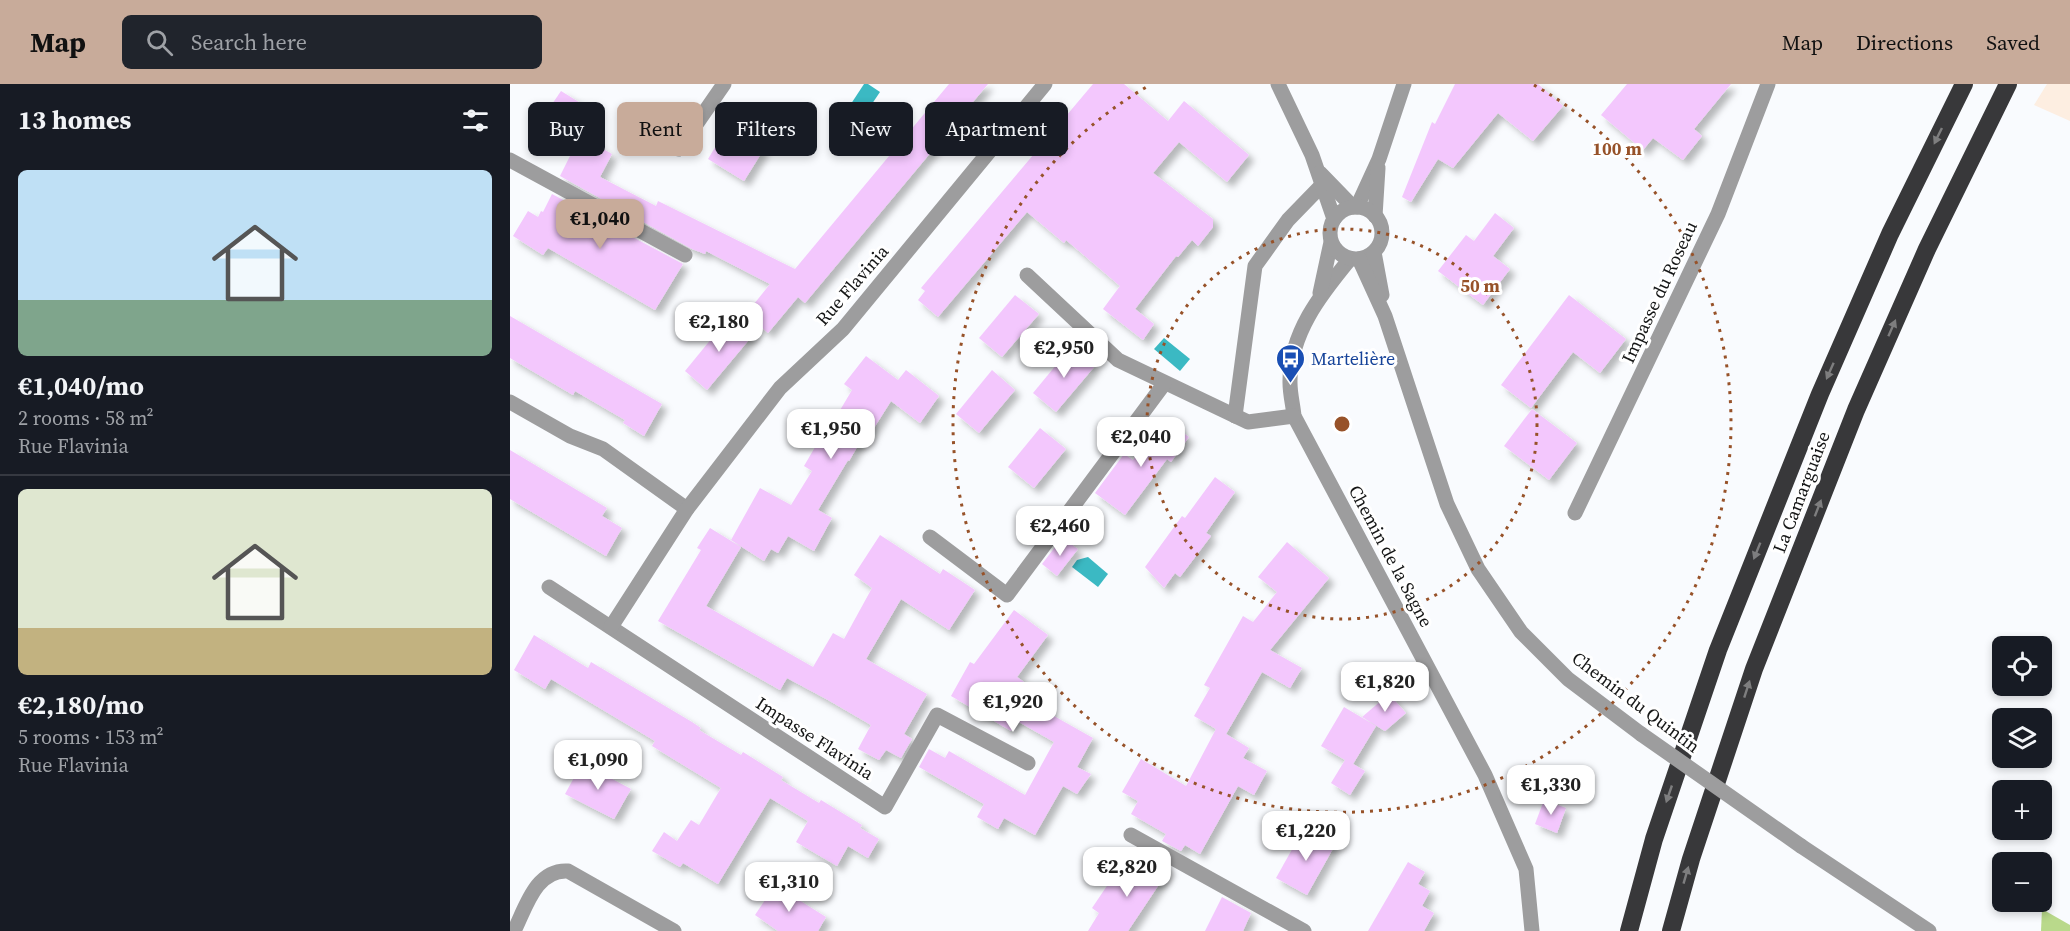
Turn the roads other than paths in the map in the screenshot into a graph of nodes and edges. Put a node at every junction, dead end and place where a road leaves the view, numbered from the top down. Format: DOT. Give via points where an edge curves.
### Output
graph roads {
  1 [pos="724,84"];
  2 [pos="1045,84"];
  3 [pos="1278,84"];
  4 [pos="1404,84"];
  5 [pos="1768,84"];
  6 [pos="1964,84"];
  7 [pos="2008,84"];
  8 [pos="703,114"];
  9 [pos="1379,159"];
  10 [pos="510,160"];
  11 [pos="1316,169"];
  12 [pos="1322,185"];
  13 [pos="1355,207"];
  14 [pos="1375,216"];
  15 [pos="1334,219"];
  16 [pos="1331,242"];
  17 [pos="1374,252"];
  18 [pos="685,255"];
  19 [pos="1354,259"];
  20 [pos="1027,275"];
  21 [pos="1319,296"];
  22 [pos="1385,315"];
  23 [pos="1164,384"];
  24 [pos="510,402"];
  25 [pos="1235,416"];
  26 [pos="1294,416"];
  27 [pos="687,509"];
  28 [pos="1575,513"];
  29 [pos="930,537"];
  30 [pos="549,587"];
  31 [pos="611,627"];
  32 [pos="1028,763"];
  33 [pos="1131,836"];
  34 [pos="1298,930"];
  35 [pos="514,931"];
  36 [pos="674,931"];
  37 [pos="1532,931"];
  38 [pos="1629,931"];
  39 [pos="1671,931"];
  40 [pos="1929,931"];
  1 -- 8 [label="street"];
  2 -- 27 [label="street, Rue Flavinia" via="843,329 780,388"];
  3 -- 11 [label="street"];
  4 -- 9 [label="street"];
  5 -- 28 [label="street, Impasse du Roseau" via="1718,214"];
  6 -- 38 [label="highway, La Camarguaise, one-way" via="1890,234 1820,394 1718,650 1654,839"];
  39 -- 7 [label="highway, La Camarguaise, one-way" via="1754,669 1856,410 1927,249"];
  9 -- 13 [label="street"];
  9 -- 14 [label="street"];
  10 -- 18 [label="street"];
  11 -- 12 [label="street"];
  11 -- 13 [label="street"];
  12 -- 15 [label="street"];
  12 -- 25 [label="street" via="1288,220 1255,266"];
  13 -- 14 [label="street"];
  13 -- 15 [label="street"];
  14 -- 17 [label="street" via="1381,238"];
  15 -- 16 [label="street"];
  16 -- 19 [label="street" via="1342,255"];
  16 -- 21 [label="street, Chemin de la Sagne"];
  17 -- 19 [label="street"];
  17 -- 22 [label="street, Chemin du Quintin"];
  19 -- 21 [label="street, Chemin de la Sagne"];
  19 -- 22 [label="street, Chemin du Quintin"];
  20 -- 23 [label="street" via="1118,360"];
  21 -- 26 [label="street, Chemin de la Sagne" via="1292,359"];
  22 -- 40 [label="street, Chemin du Quintin, bridge" via="1447,504 1478,569 1521,632 1568,679 1641,734"];
  23 -- 25 [label="street"];
  23 -- 29 [label="street" via="1007,595"];
  24 -- 27 [label="street" via="570,436 603,449"];
  25 -- 26 [label="street" via="1248,422"];
  26 -- 37 [label="street, Chemin de la Sagne" via="1485,775 1526,869"];
  27 -- 31 [label="street, Rue Flavinia"];
  30 -- 31 [label="street, Impasse Flavinia"];
  31 -- 32 [label="street, Impasse Flavinia" via="885,807 937,715"];
  33 -- 34 [label="street"];
  35 -- 36 [label="street" via="533,891 556,870 568,871"];
}
